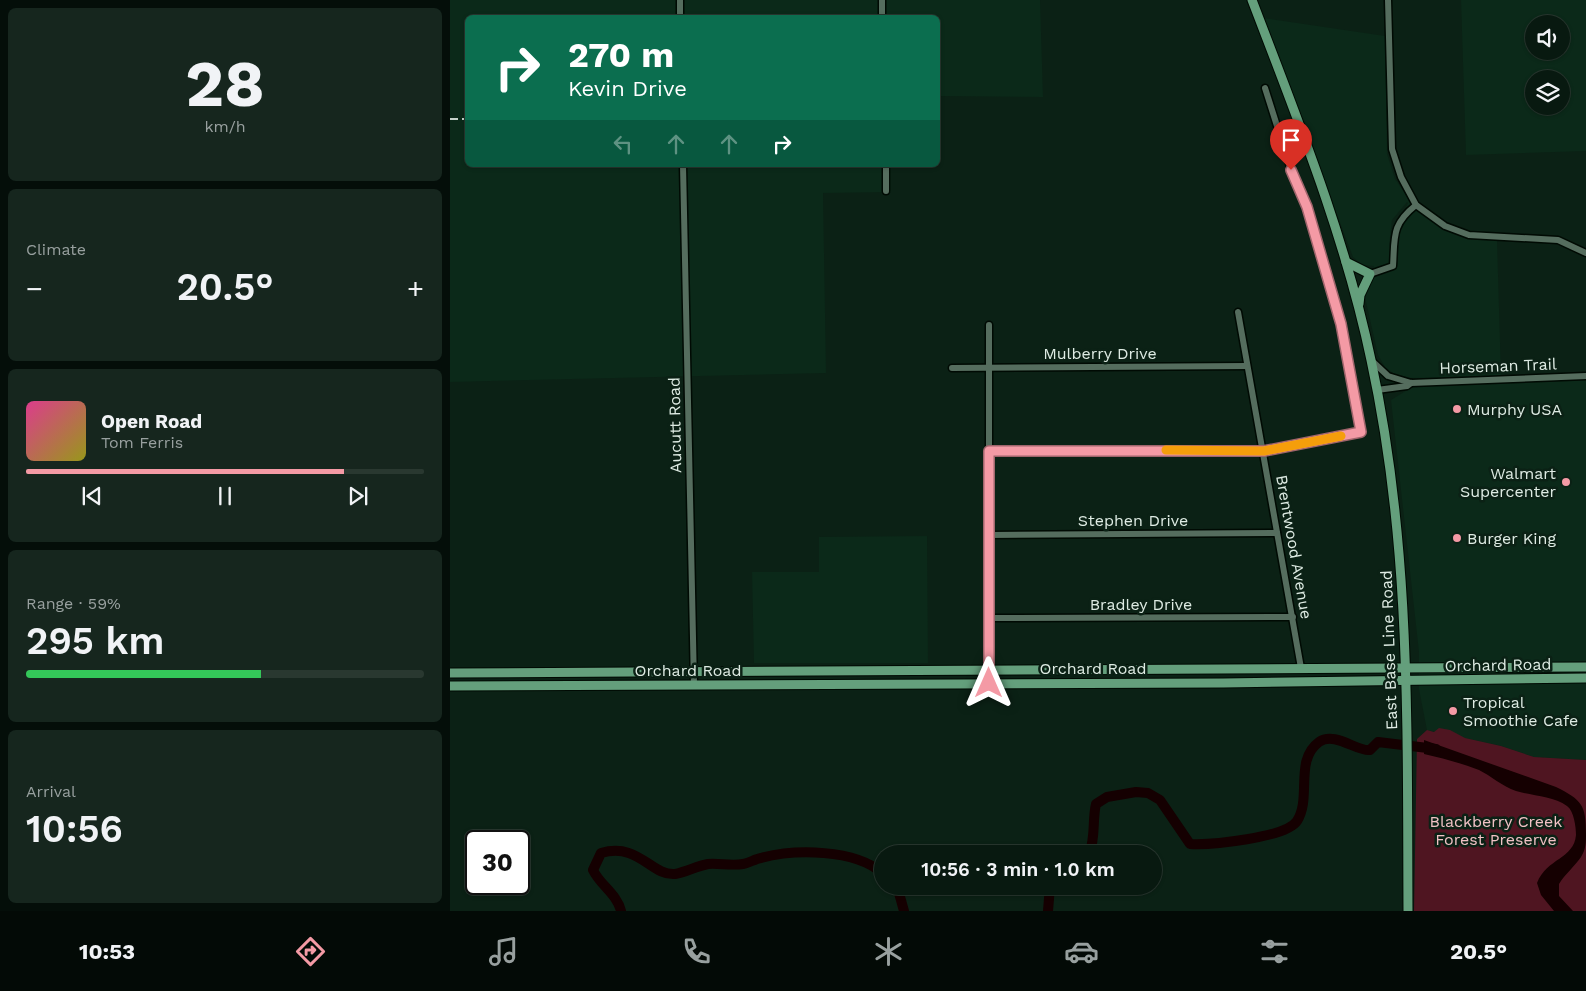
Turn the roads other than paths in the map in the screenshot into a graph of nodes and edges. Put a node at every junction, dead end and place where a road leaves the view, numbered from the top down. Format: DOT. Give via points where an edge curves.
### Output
graph roads {
  1 [pos="680,0"];
  2 [pos="882,0"];
  3 [pos="1252,0"];
  4 [pos="1388,0"];
  5 [pos="680,15"];
  6 [pos="882,15"];
  7 [pos="1265,88"];
  8 [pos="683,167"];
  9 [pos="886,167"];
  10 [pos="886,190"];
  11 [pos="1416,206"];
  12 [pos="1586,253"];
  13 [pos="1346,262"];
  14 [pos="1370,274"];
  15 [pos="1359,310"];
  16 [pos="1238,312"];
  17 [pos="989,325"];
  18 [pos="1371,360"];
  19 [pos="1248,366"];
  20 [pos="952,368"];
  21 [pos="989,368"];
  22 [pos="1586,376"];
  23 [pos="1412,382"];
  24 [pos="1377,390"];
  25 [pos="989,451"];
  26 [pos="1264,451"];
  27 [pos="1277,533"];
  28 [pos="989,535"];
  29 [pos="1293,617"];
  30 [pos="989,618"];
  31 [pos="1586,667"];
  32 [pos="1301,668"];
  33 [pos="1406,668"];
  34 [pos="694,672"];
  35 [pos="989,672"];
  36 [pos="450,673"];
  37 [pos="1586,678"];
  38 [pos="1406,682"];
  39 [pos="989,683"];
  40 [pos="694,685"];
  41 [pos="450,686"];
  42 [pos="1408,911"];
  1 -- 5 [label="street"];
  2 -- 6 [label="street"];
  3 -- 13 [label="main road, East Base Line Road"];
  4 -- 11 [label="street" via="1392,149 1401,177"];
  7 -- 26 [label="street" via="1291,170 1307,207 1338,315 1361,432"];
  8 -- 34 [label="street, Aucutt Road"];
  9 -- 10 [label="street"];
  11 -- 12 [label="street" via="1445,226 1469,235 1558,240"];
  11 -- 14 [label="street" via="1399,220 1393,266"];
  13 -- 14 [label="main road"];
  13 -- 15 [label="main road, East Base Line Road"];
  14 -- 15 [label="main road" via="1360,295"];
  15 -- 18 [label="main road, East Base Line Road"];
  16 -- 19 [label="street, Brentwood Avenue"];
  17 -- 21 [label="street"];
  18 -- 23 [label="street, Horseman Trail" via="1388,376"];
  18 -- 24 [label="main road, East Base Line Road"];
  19 -- 21 [label="street, Mulberry Drive"];
  19 -- 26 [label="street, Brentwood Avenue"];
  20 -- 21 [label="street, Mulberry Drive"];
  21 -- 25 [label="street"];
  22 -- 23 [label="street, Horseman Trail"];
  23 -- 24 [label="street, Horseman Trail" via="1407,386"];
  24 -- 33 [label="main road, East Base Line Road" via="1398,521"];
  25 -- 26 [label="street"];
  25 -- 28 [label="street"];
  26 -- 27 [label="street, Brentwood Avenue"];
  27 -- 28 [label="street, Stephen Drive"];
  27 -- 29 [label="street, Brentwood Avenue"];
  28 -- 30 [label="street"];
  29 -- 30 [label="street, Bradley Drive"];
  29 -- 32 [label="street, Brentwood Avenue"];
  30 -- 35 [label="street"];
  31 -- 33 [label="main road, Orchard Road"];
  32 -- 33 [label="main road, Orchard Road"];
  32 -- 35 [label="main road, Orchard Road"];
  33 -- 38 [label="main road, East Base Line Road"];
  34 -- 35 [label="main road, Orchard Road"];
  34 -- 36 [label="main road, Orchard Road"];
  34 -- 40 [label="street, Aucutt Road"];
  35 -- 39 [label="street"];
  37 -- 38 [label="main road, Orchard Road"];
  38 -- 39 [label="main road, Orchard Road"];
  38 -- 42 [label="main road, East Base Line Road"];
  39 -- 40 [label="main road, Orchard Road"];
  40 -- 41 [label="main road, Orchard Road"];
}
